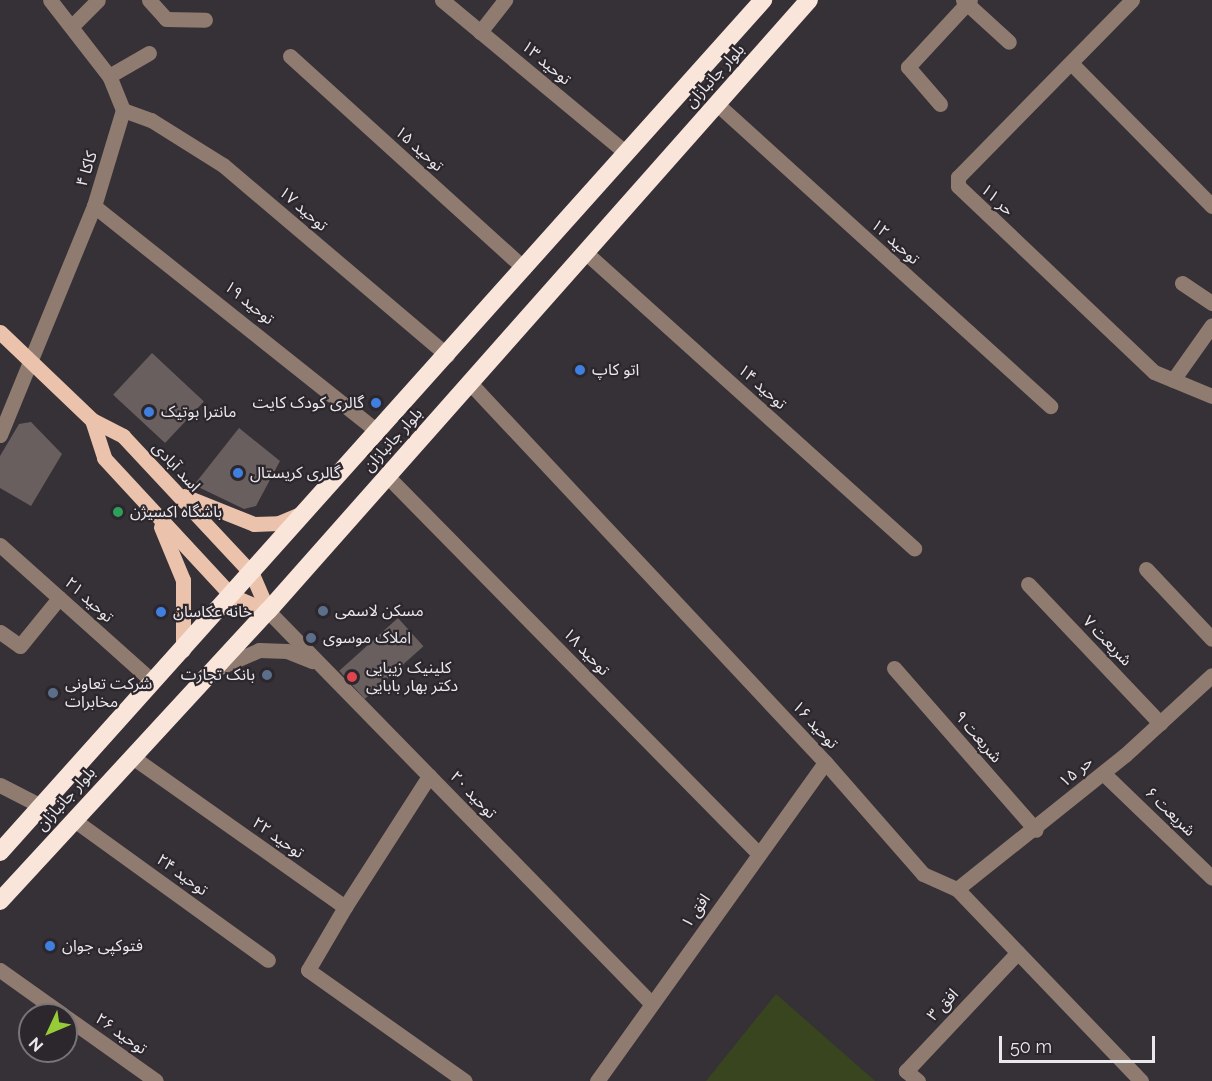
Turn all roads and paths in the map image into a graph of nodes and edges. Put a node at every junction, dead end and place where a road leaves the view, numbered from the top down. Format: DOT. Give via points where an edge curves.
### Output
graph roads {
  1 [pos="50,0"];
  2 [pos="98,0"];
  3 [pos="149,0"];
  4 [pos="442,0"];
  5 [pos="505,0"];
  6 [pos="763,0"];
  7 [pos="809,0"];
  8 [pos="1132,0"];
  9 [pos="966,1"];
  10 [pos="206,20"];
  11 [pos="73,25"];
  12 [pos="480,32"];
  13 [pos="1009,42"];
  14 [pos="149,53"];
  15 [pos="290,56"];
  16 [pos="1071,63"];
  17 [pos="109,76"];
  18 [pos="717,104"];
  19 [pos="940,104"];
  20 [pos="123,110"];
  21 [pos="626,153"];
  22 [pos="94,206"];
  23 [pos="1212,206"];
  24 [pos="585,252"];
  25 [pos="524,268"];
  26 [pos="1182,283"];
  27 [pos="1212,303"];
  28 [pos="1212,326"];
  29 [pos="0,332"];
  30 [pos="447,355"];
  31 [pos="31,362"];
  32 [pos="1173,380"];
  33 [pos="470,383"];
  34 [pos="1212,396"];
  35 [pos="1050,406"];
  36 [pos="92,420"];
  37 [pos="378,432"];
  38 [pos="0,435"];
  39 [pos="387,476"];
  40 [pos="174,491"];
  41 [pos="153,511"];
  42 [pos="308,511"];
  43 [pos="0,545"];
  44 [pos="914,548"];
  45 [pos="1146,569"];
  46 [pos="252,574"];
  47 [pos="1028,584"];
  48 [pos="232,596"];
  49 [pos="59,598"];
  50 [pos="268,611"];
  51 [pos="0,632"];
  52 [pos="1212,639"];
  53 [pos="183,650"];
  54 [pos="323,668"];
  55 [pos="894,668"];
  56 [pos="211,672"];
  57 [pos="1212,675"];
  58 [pos="153,682"];
  59 [pos="1160,723"];
  60 [pos="131,756"];
  61 [pos="825,762"];
  62 [pos="1103,773"];
  63 [pos="429,776"];
  64 [pos="0,785"];
  65 [pos="41,806"];
  66 [pos="74,820"];
  67 [pos="1036,830"];
  68 [pos="0,852"];
  69 [pos="759,854"];
  70 [pos="1212,878"];
  71 [pos="957,889"];
  72 [pos="0,901"];
  73 [pos="345,907"];
  74 [pos="1018,952"];
  75 [pos="268,960"];
  76 [pos="0,970"];
  77 [pos="46,1003"];
  78 [pos="652,1005"];
  79 [pos="78,1026"];
  80 [pos="156,1081"];
  81 [pos="465,1081"];
  82 [pos="597,1081"];
  83 [pos="918,1081"];
  84 [pos="1141,1081"];
  1 -- 11 [label="street"];
  2 -- 11 [label="street"];
  3 -- 10 [label="street" via="166,19"];
  4 -- 12 [label="street, توحید ۱۳"];
  5 -- 12 [label="street"];
  6 -- 21 [label="highway, بلوار جانبازان"];
  7 -- 18 [label="highway, بلوار جانبازان"];
  8 -- 16 [label="street, حر ۱۱"];
  9 -- 13 [label="street"];
  9 -- 19 [label="street" via="908,67"];
  11 -- 17 [label="street"];
  12 -- 21 [label="street, توحید ۱۳"];
  14 -- 17 [label="street"];
  15 -- 25 [label="street, توحید ۱۵"];
  16 -- 23 [label="street"];
  16 -- 32 [label="street, حر ۱۱" via="958,177 958,186 1154,372"];
  17 -- 20 [label="street"];
  18 -- 24 [label="highway, بلوار جانبازان"];
  18 -- 35 [label="street, توحید ۱۲"];
  20 -- 22 [label="street, کاکا ۴"];
  20 -- 30 [label="street, توحید ۱۷" via="151,120 223,165"];
  21 -- 25 [label="highway, بلوار جانبازان"];
  22 -- 31 [label="street, کاکا ۴"];
  22 -- 37 [label="street, توحید ۱۹"];
  24 -- 33 [label="highway, بلوار جانبازان"];
  24 -- 44 [label="street, توحید ۱۴"];
  25 -- 30 [label="highway, بلوار جانبازان"];
  26 -- 27 [label="street"];
  28 -- 32 [label="street"];
  29 -- 31 [label="main road, اسد آبادی"];
  30 -- 37 [label="highway, بلوار جانبازان"];
  31 -- 36 [label="main road, اسد آبادی"];
  31 -- 38 [label="street, کاکا ۴"];
  32 -- 34 [label="street, حر ۱۱"];
  33 -- 39 [label="highway, بلوار جانبازان"];
  33 -- 61 [label="street, توحید ۱۶"];
  36 -- 40 [label="main road, اسد آبادی" via="123,436"];
  36 -- 41 [label="main road, اسد آبادی" via="104,458"];
  37 -- 42 [label="highway, بلوار جانبازان"];
  39 -- 50 [label="highway, بلوار جانبازان"];
  39 -- 69 [label="street, توحید ۱۸"];
  40 -- 42 [label="main road" via="223,515 254,524 279,523"];
  40 -- 46 [label="main road, اسد آبادی"];
  41 -- 48 [label="main road, اسد آبادی"];
  41 -- 53 [label="main road" via="183,580"];
  42 -- 46 [label="highway, بلوار جانبازان"];
  43 -- 49 [label="street, توحید ۲۱"];
  45 -- 52 [label="street"];
  46 -- 48 [label="highway, بلوار جانبازان"];
  46 -- 50 [label="main road, اسد آبادی"];
  47 -- 59 [label="street, شریعت ۷"];
  48 -- 50 [label="main road"];
  48 -- 53 [label="highway, بلوار جانبازان"];
  49 -- 51 [label="street" via="20,646"];
  49 -- 58 [label="street, توحید ۲۱"];
  50 -- 54 [label="street, توحید ۲۰"];
  50 -- 56 [label="highway, بلوار جانبازان"];
  53 -- 58 [label="highway, بلوار جانبازان"];
  54 -- 56 [label="street" via="287,651 259,650"];
  54 -- 63 [label="street, توحید ۲۰"];
  55 -- 67 [label="street, شریعت ۹"];
  56 -- 60 [label="highway, بلوار جانبازان"];
  57 -- 59 [label="street, حر ۱۵"];
  58 -- 65 [label="highway, بلوار جانبازان"];
  59 -- 62 [label="street, حر ۱۵"];
  60 -- 66 [label="highway, بلوار جانبازان"];
  60 -- 73 [label="street, توحید ۲۲"];
  61 -- 69 [label="street, افق ۱"];
  61 -- 71 [label="street, توحید ۱۶" via="923,874"];
  62 -- 67 [label="street, حر ۱۵"];
  62 -- 70 [label="street, شریعت ۶"];
  63 -- 73 [label="street"];
  63 -- 78 [label="street, توحید ۲۰"];
  64 -- 65 [label="street"];
  65 -- 68 [label="highway, بلوار جانبازان"];
  66 -- 72 [label="highway, بلوار جانبازان"];
  66 -- 75 [label="street, توحید ۲۴"];
  67 -- 71 [label="street, حر ۱۵"];
  69 -- 78 [label="street, افق ۱"];
  71 -- 74 [label="street, توحید ۱۶"];
  73 -- 81 [label="street" via="308,970"];
  74 -- 83 [label="street, افق ۳" via="906,1071"];
  74 -- 84 [label="street, توحید ۱۶"];
  76 -- 77 [label="street, توحید ۲۶"];
  78 -- 82 [label="street, افق ۱"];
  79 -- 80 [label="street, توحید ۲۶"];
}
